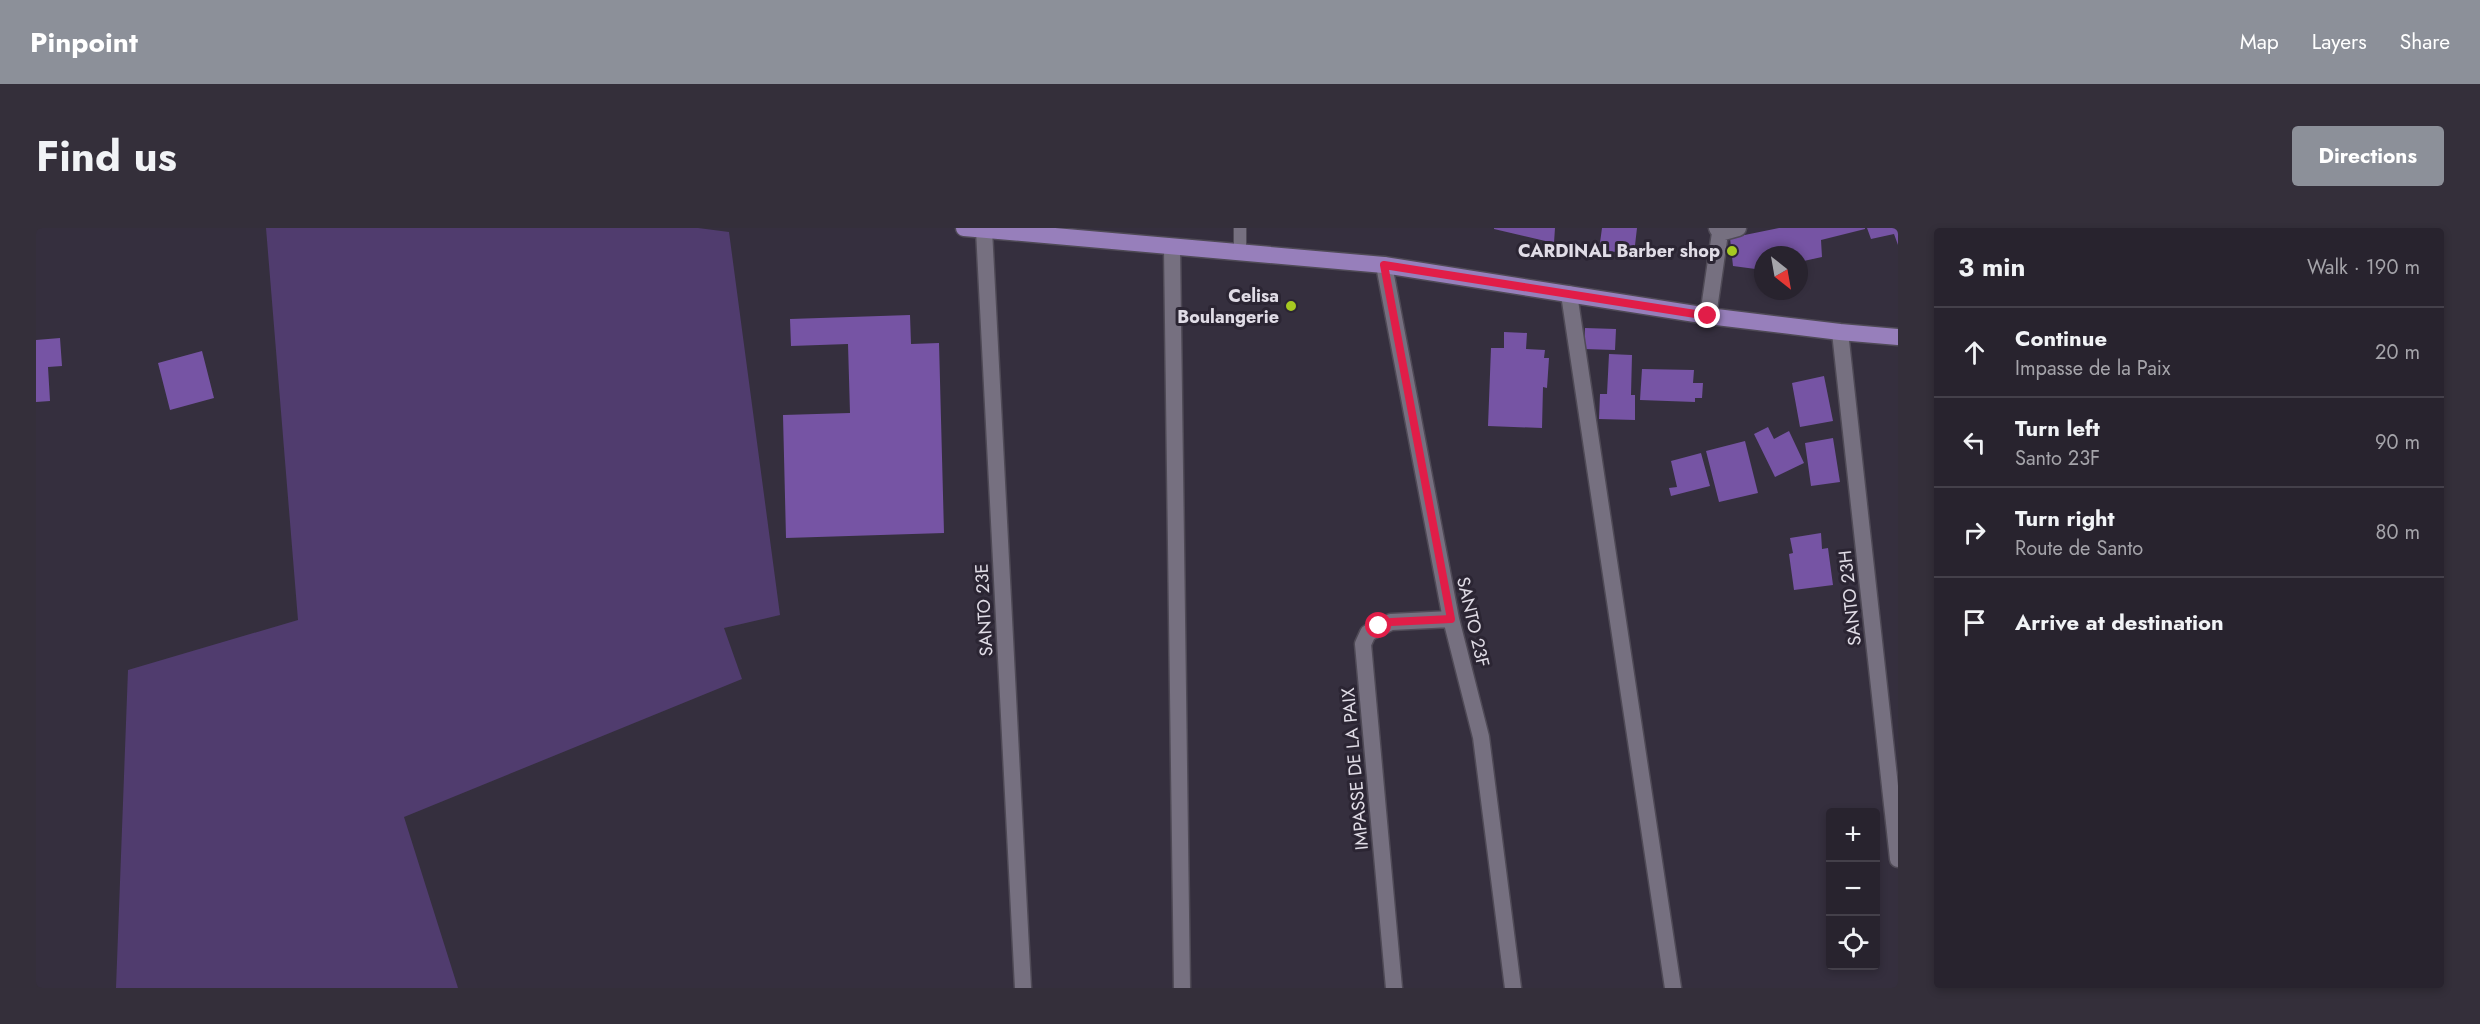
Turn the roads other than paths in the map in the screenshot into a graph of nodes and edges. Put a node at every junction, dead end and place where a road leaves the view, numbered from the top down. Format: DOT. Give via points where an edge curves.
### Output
graph roads {
  1 [pos="964,228"];
  2 [pos="1240,228"];
  3 [pos="1738,228"];
  4 [pos="984,230"];
  5 [pos="1719,230"];
  6 [pos="1172,248"];
  7 [pos="1240,254"];
  8 [pos="1384,265"];
  9 [pos="1569,294"];
  10 [pos="1708,316"];
  11 [pos="1840,332"];
  12 [pos="1898,337"];
  13 [pos="1451,619"];
  14 [pos="1898,859"];
  15 [pos="1023,988"];
  16 [pos="1182,988"];
  17 [pos="1394,988"];
  18 [pos="1513,988"];
  19 [pos="1672,988"];
  1 -- 4 [label="main road"];
  2 -- 7 [label="lane"];
  3 -- 5 [label="street"];
  4 -- 6 [label="main road"];
  4 -- 15 [label="street, SANTO 23E"];
  5 -- 10 [label="street"];
  6 -- 7 [label="main road"];
  6 -- 16 [label="street"];
  7 -- 8 [label="main road"];
  8 -- 9 [label="main road"];
  8 -- 13 [label="street, SANTO 23F"];
  9 -- 10 [label="main road"];
  9 -- 19 [label="street"];
  10 -- 11 [label="main road"];
  11 -- 12 [label="main road"];
  11 -- 14 [label="street, SANTO 23H"];
  13 -- 17 [label="street, IMPASSE DE LA PAIX" via="1391,622 1368,633 1363,644"];
  13 -- 18 [label="street, SANTO 23F" via="1481,737"];
}
